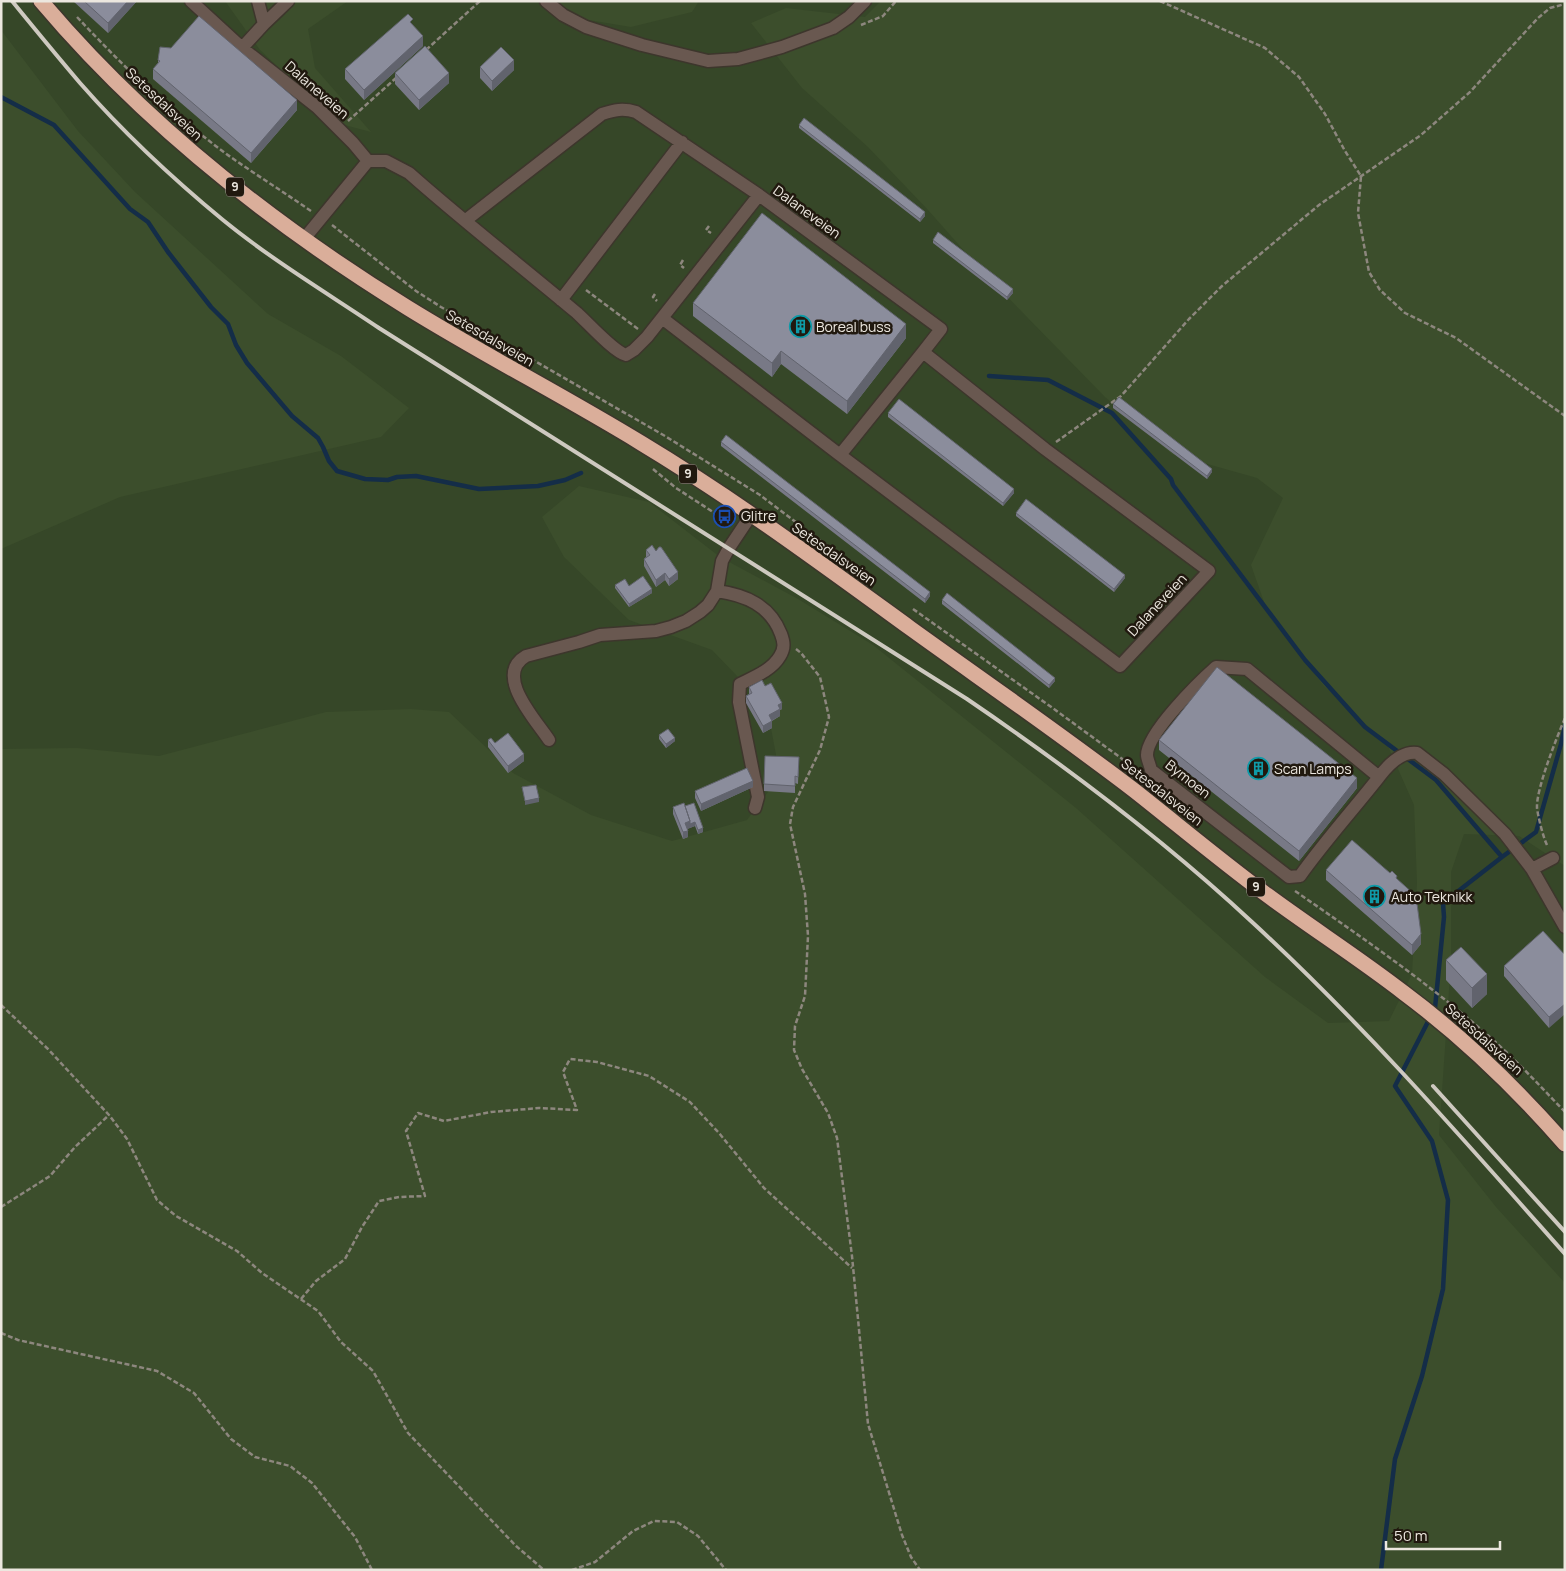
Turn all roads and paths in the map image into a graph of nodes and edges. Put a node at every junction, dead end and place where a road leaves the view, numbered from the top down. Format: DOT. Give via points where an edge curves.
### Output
graph roads {
  1 [pos="41,1"];
  2 [pos="258,1"];
  3 [pos="288,1"];
  4 [pos="480,1"];
  5 [pos="546,1"];
  6 [pos="865,1"];
  7 [pos="896,1"];
  8 [pos="1160,1"];
  9 [pos="197,3"];
  10 [pos="1565,4"];
  11 [pos="840,23"];
  12 [pos="264,24"];
  13 [pos="242,48"];
  14 [pos="421,55"];
  15 [pos="399,75"];
  16 [pos="340,129"];
  17 [pos="682,142"];
  18 [pos="368,161"];
  19 [pos="1361,176"];
  20 [pos="759,195"];
  21 [pos="466,220"];
  22 [pos="304,239"];
  23 [pos="575,282"];
  24 [pos="561,300"];
  25 [pos="662,318"];
  26 [pos="647,336"];
  27 [pos="923,352"];
  28 [pos="1565,416"];
  29 [pos="1045,449"];
  30 [pos="840,455"];
  31 [pos="648,466"];
  32 [pos="751,515"];
  33 [pos="741,530"];
  34 [pos="717,591"];
  35 [pos="784,642"];
  36 [pos="1565,718"];
  37 [pos="549,740"];
  38 [pos="1379,778"];
  39 [pos="755,808"];
  40 [pos="1553,858"];
  41 [pos="1532,869"];
  42 [pos="1565,926"];
  43 [pos="1,1006"];
  44 [pos="109,1115"];
  45 [pos="1565,1144"];
  46 [pos="1,1207"];
  47 [pos="853,1268"];
  48 [pos="301,1299"];
  49 [pos="1,1333"];
  50 [pos="372,1570"];
  51 [pos="544,1570"];
  52 [pos="572,1570"];
  53 [pos="726,1570"];
  54 [pos="920,1570"];
  1 -- 22 [label="highway, Setesdalsveien / 9" via="97,63 168,131"];
  2 -- 12 [label="lane"];
  3 -- 12 [label="lane"];
  4 -- 14 [label="path"];
  5 -- 11 [label="lane" via="563,15 586,26 642,45 708,61 738,59 765,52"];
  6 -- 11 [label="lane"];
  7 -- 11 [label="path" via="883,16 862,25"];
  8 -- 19 [label="path" via="1265,48 1300,77"];
  9 -- 13 [label="lane, Dalaneveien"];
  10 -- 19 [label="path" via="1550,8 1538,18 1470,92 1421,135"];
  12 -- 13 [label="lane"];
  13 -- 16 [label="lane, Dalaneveien"];
  15 -- 16 [label="path"];
  16 -- 18 [label="lane, Dalaneveien"];
  17 -- 20 [label="lane"];
  17 -- 21 [label="lane" via="636,112 625,109 602,114"];
  17 -- 23 [label="lane"];
  18 -- 21 [label="lane, Dalaneveien" via="386,161 408,174"];
  18 -- 22 [label="lane"];
  19 -- 28 [label="path" via="1358,213 1369,272 1380,290 1405,313 1456,338"];
  19 -- 29 [label="path" via="1318,204 1222,286 1121,396"];
  20 -- 25 [label="lane, Dalaneveien"];
  20 -- 27 [label="lane, Dalaneveien" via="941,329"];
  21 -- 24 [label="lane, Dalaneveien"];
  22 -- 32 [label="highway, Setesdalsveien / 9" via="405,306 641,443"];
  23 -- 24 [label="lane"];
  23 -- 26 [label="path"];
  24 -- 26 [label="lane, Dalaneveien" via="620,353 626,355 634,350"];
  25 -- 26 [label="lane, Dalaneveien"];
  25 -- 30 [label="lane, Dalaneveien"];
  27 -- 29 [label="lane, Dalaneveien"];
  27 -- 30 [label="lane, Dalaneveien"];
  29 -- 30 [label="lane, Dalaneveien" via="1209,571 1120,666"];
  31 -- 33 [label="path"];
  32 -- 33 [label="lane"];
  32 -- 45 [label="highway, Setesdalsveien / 9" via="1069,742 1264,893 1406,994 1478,1054"];
  33 -- 34 [label="lane" via="722,561"];
  34 -- 35 [label="lane" via="738,594 762,607 775,622"];
  34 -- 37 [label="lane" via="700,612 671,627 600,635 520,660 513,680 517,692"];
  35 -- 39 [label="lane" via="782,654 773,665 740,684 739,702 758,797"];
  35 -- 47 [label="path" via="801,653 820,678 829,717 820,750 793,807 790,824 806,894 808,936 805,996 795,1026 794,1050 828,1113 837,1138"];
  36 -- 40 [label="path" via="1538,792 1537,808 1543,837"];
  38 -- 38 [label="lane, Bymoen" via="1248,668 1216,667 1194,686 1150,740 1146,756 1151,770 1290,877 1300,876"];
  38 -- 41 [label="lane, Bymoen" via="1398,757 1417,753 1491,819"];
  40 -- 41 [label="lane"];
  41 -- 42 [label="lane, Bymoen"];
  43 -- 44 [label="path" via="48,1049"];
  44 -- 46 [label="path" via="50,1176"];
  44 -- 48 [label="path" via="127,1139 157,1200 176,1216 237,1251 262,1273"];
  47 -- 48 [label="path" via="764,1188 690,1102 649,1076 597,1062 570,1059 563,1072 577,1110 539,1108 491,1112 444,1121 418,1112 406,1131 425,1196 378,1201 345,1258 316,1281"];
  47 -- 54 [label="path" via="868,1424 902,1534"];
  48 -- 51 [label="path" via="318,1311 341,1342 373,1371 408,1433 516,1546"];
  49 -- 50 [label="path" via="18,1340 157,1371 194,1393 231,1439 255,1457 290,1466 312,1483 355,1537"];
  52 -- 53 [label="path" via="595,1562 654,1521 677,1522 698,1536"];
}
